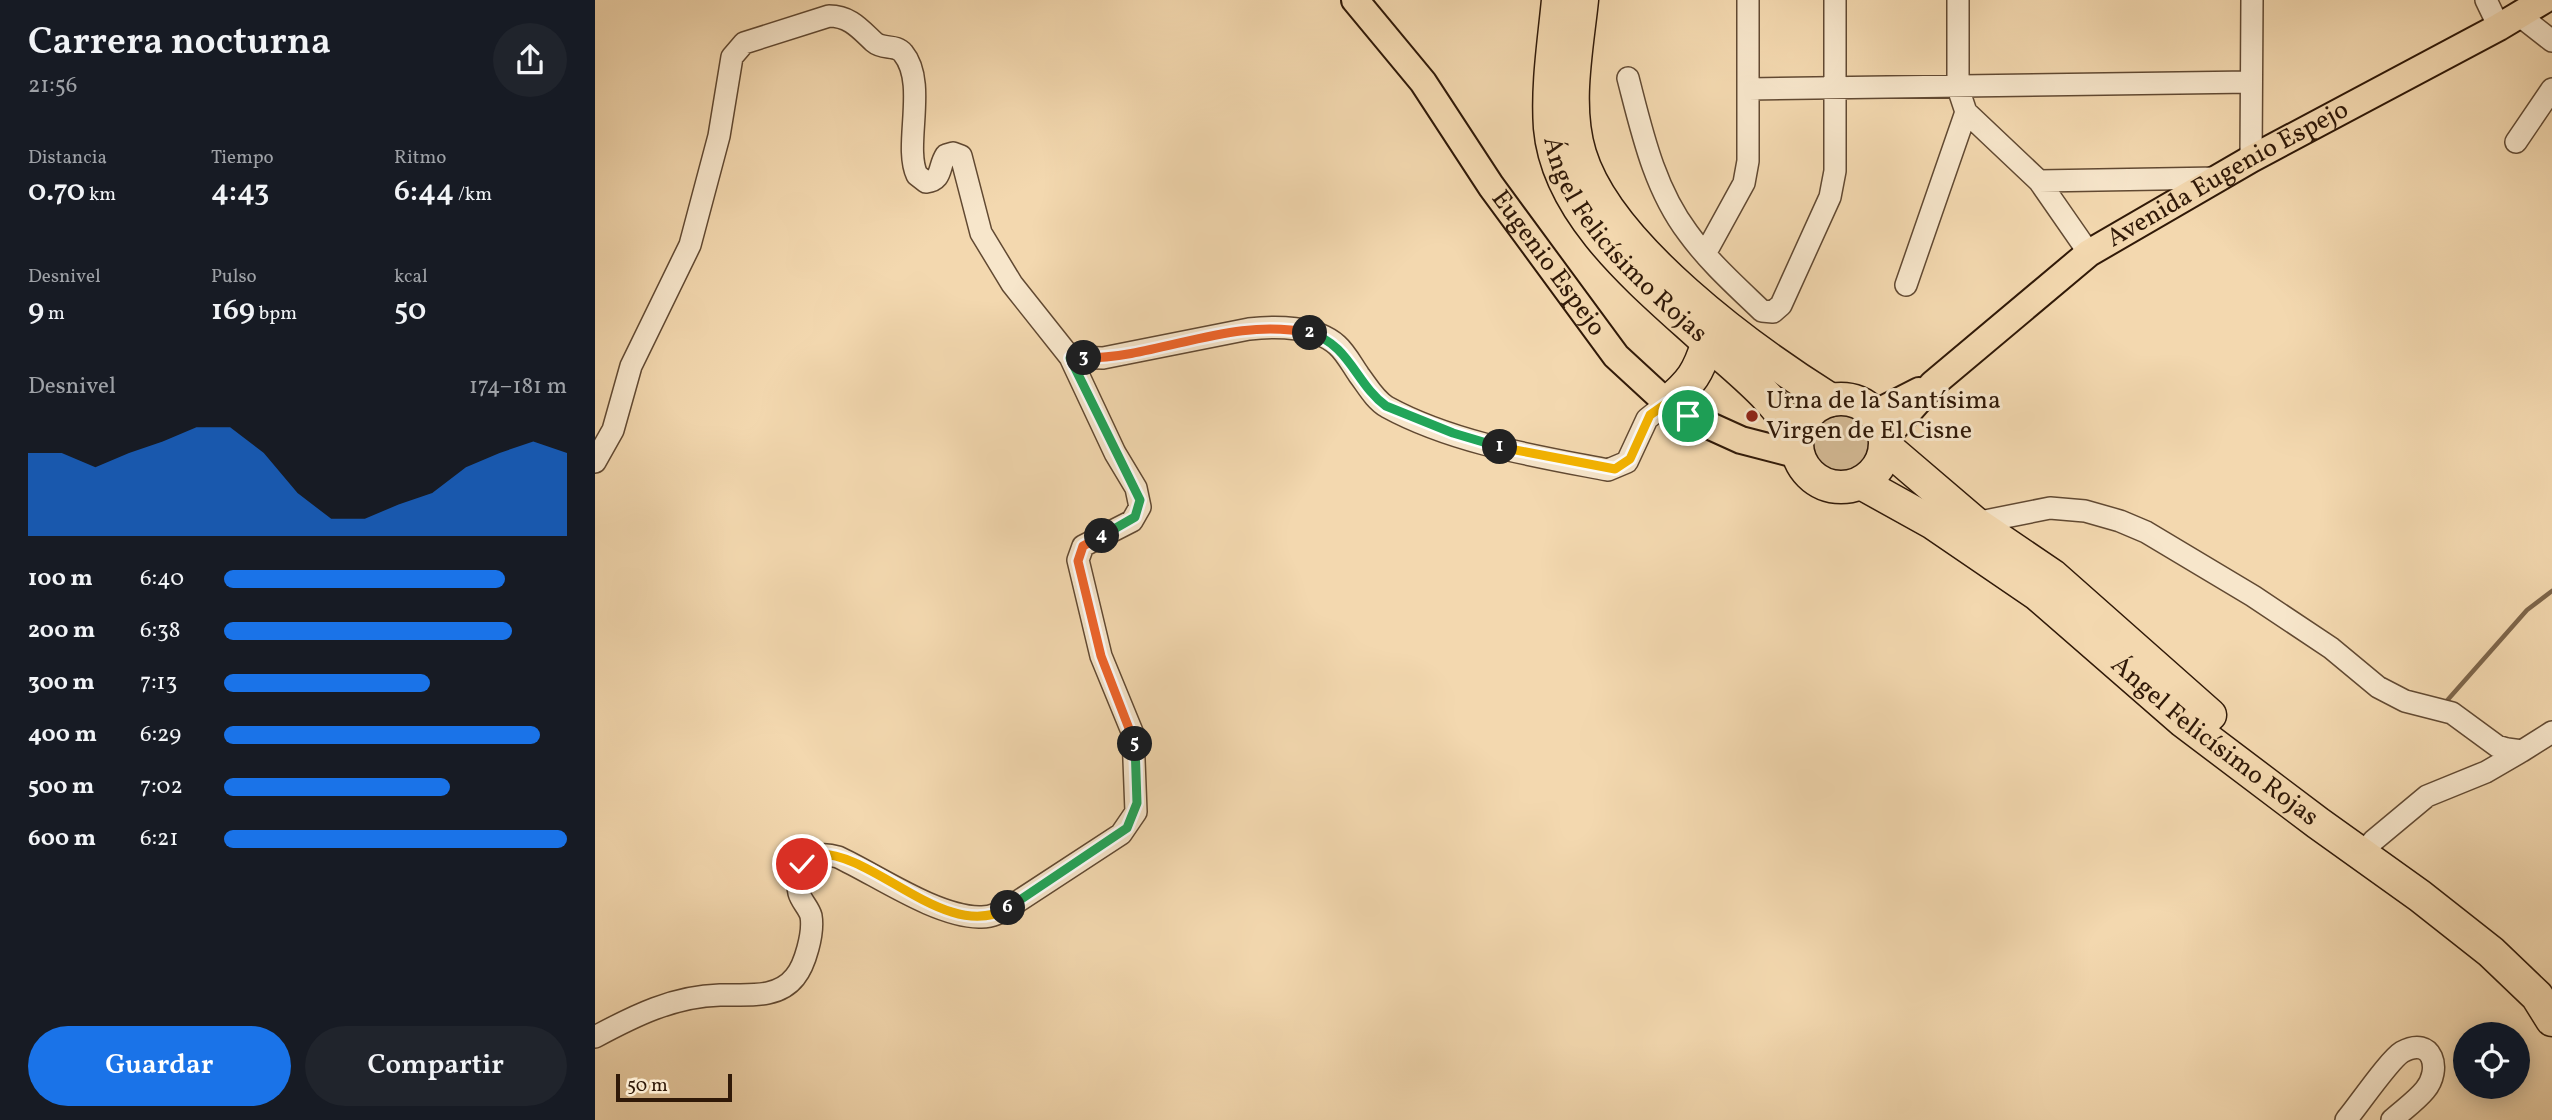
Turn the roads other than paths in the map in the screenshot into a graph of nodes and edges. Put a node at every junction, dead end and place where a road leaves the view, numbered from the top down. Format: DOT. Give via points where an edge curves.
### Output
graph roads {
  1 [pos="1355,0"];
  2 [pos="1558,0"];
  3 [pos="1582,0"];
  4 [pos="1748,0"];
  5 [pos="1835,0"];
  6 [pos="1958,0"];
  7 [pos="2252,0"];
  8 [pos="2486,0"];
  9 [pos="2544,0"];
  10 [pos="2509,22"];
  11 [pos="2552,41"];
  12 [pos="1628,78"];
  13 [pos="2251,82"];
  14 [pos="1958,88"];
  15 [pos="1749,89"];
  16 [pos="1835,89"];
  17 [pos="2552,89"];
  18 [pos="1966,112"];
  19 [pos="2516,142"];
  20 [pos="2251,159"];
  21 [pos="2220,178"];
  22 [pos="2039,181"];
  23 [pos="2089,253"];
  24 [pos="1705,254"];
  25 [pos="1906,285"];
  26 [pos="1708,342"];
  27 [pos="1070,358"];
  28 [pos="1831,400"];
  29 [pos="1667,403"];
  30 [pos="1882,433"];
  31 [pos="1798,447"];
  32 [pos="595,462"];
  33 [pos="1861,483"];
  34 [pos="1975,523"];
  35 [pos="2163,690"];
  36 [pos="2552,732"];
  37 [pos="2522,751"];
  38 [pos="2373,841"];
  39 [pos="2552,989"];
  40 [pos="2552,1020"];
  41 [pos="595,1037"];
  42 [pos="2346,1120"];
  43 [pos="2392,1120"];
  1 -- 29 [label="main road, Eugenio Espejo" via="1423,82 1491,186 1606,344"];
  2 -- 26 [label="highway, Ángel Felicísimo Rojas" via="1551,129 1557,161 1571,193 1635,276"];
  3 -- 28 [label="highway, Ángel Felicísimo Rojas" via="1574,127 1593,183 1652,260 1693,297"];
  4 -- 15 [label="street"];
  5 -- 16 [label="street"];
  6 -- 14 [label="street"];
  7 -- 13 [label="street"];
  8 -- 10 [label="street"];
  9 -- 10 [label="main road, Avenida Eugenio Espejo"];
  10 -- 11 [label="street"];
  10 -- 20 [label="main road, Avenida Eugenio Espejo"];
  12 -- 24 [label="street" via="1659,182 1671,208"];
  13 -- 14 [label="street"];
  13 -- 20 [label="street"];
  14 -- 16 [label="street"];
  14 -- 18 [label="street"];
  15 -- 16 [label="street"];
  15 -- 24 [label="street" via="1744,183"];
  16 -- 24 [label="street" via="1835,171 1830,197 1781,305 1769,313 1762,311"];
  17 -- 19 [label="street"];
  18 -- 22 [label="street"];
  18 -- 25 [label="street"];
  20 -- 21 [label="main road, Avenida Eugenio Espejo"];
  21 -- 22 [label="street"];
  21 -- 23 [label="main road, Avenida Eugenio Espejo"];
  22 -- 23 [label="street"];
  23 -- 30 [label="main road, Avenida Eugenio Espejo" via="1933,384"];
  26 -- 29 [label="highway" via="1690,383"];
  26 -- 31 [label="highway, Ángel Felicísimo Rojas" via="1774,403"];
  27 -- 29 [label="street" via="1114,356 1249,328 1299,330 1328,339 1376,399 1415,419 1480,442 1608,470 1627,462 1647,419"];
  27 -- 32 [label="street" via="1012,284 981,233 961,156 946,155 934,180 926,182 917,175 913,69 904,53 877,44 845,18 829,16 744,43 732,57 719,136 690,245 631,366 613,430"];
  27 -- 41 [label="street" via="1140,500 1135,517 1083,546 1078,561 1101,656 1133,734 1137,803 1132,820 1121,834 990,916 964,915 940,907 838,857 811,856 802,864 798,878 811,924 803,960 790,983 767,993 703,996 657,1006"];
  28 -- 30 [label="highway" via="1857,403"];
  28 -- 31 [label="highway" via="1807,414"];
  29 -- 31 [label="main road, Eugenio Espejo" via="1741,440"];
  30 -- 33 [label="highway" via="1875,471"];
  30 -- 34 [label="highway, Ángel Felicísimo Rojas"];
  31 -- 33 [label="highway" via="1808,471 1819,480 1844,486"];
  33 -- 35 [label="highway, Ángel Felicísimo Rojas" via="1933,523 2037,594"];
  34 -- 35 [label="highway, Ángel Felicísimo Rojas" via="2053,576"];
  34 -- 37 [label="street" via="2050,508 2120,521 2253,596 2331,648 2378,687 2405,701 2452,713 2497,746"];
  35 -- 38 [label="highway, Ángel Felicísimo Rojas"];
  35 -- 40 [label="highway, Ángel Felicísimo Rojas" via="2244,769 2491,952 2537,996"];
  36 -- 37 [label="street"];
  37 -- 38 [label="street" via="2486,772 2427,796"];
  38 -- 39 [label="highway, Ángel Felicísimo Rojas" via="2523,955"];
  42 -- 43 [label="street" via="2401,1053 2419,1047 2428,1050 2435,1068 2426,1089"];
}
